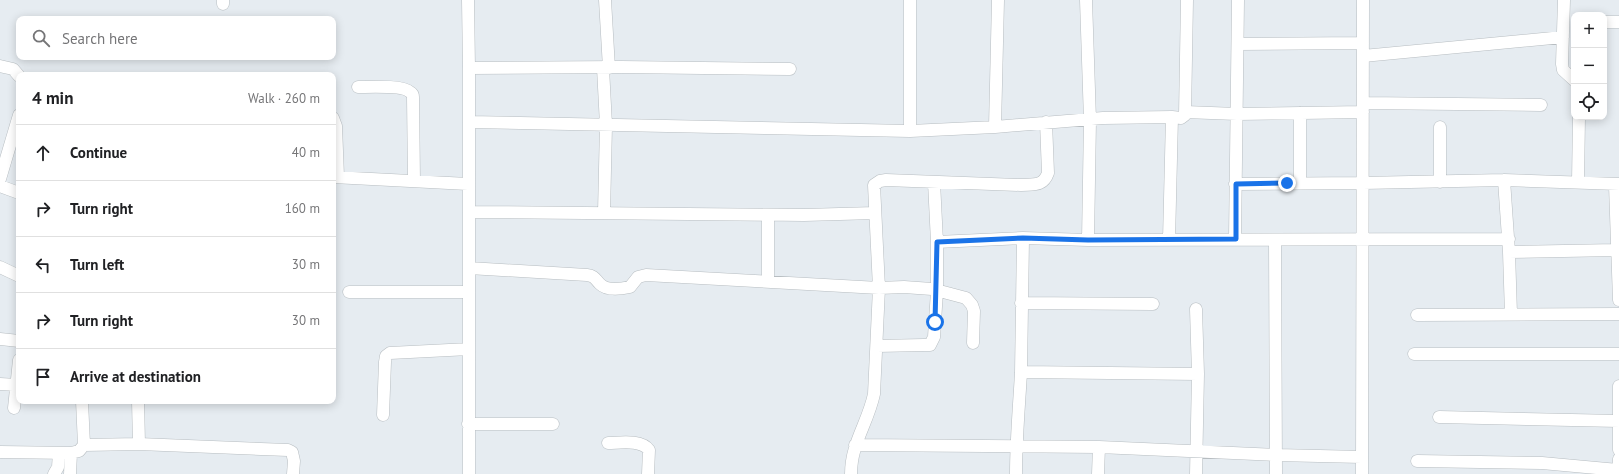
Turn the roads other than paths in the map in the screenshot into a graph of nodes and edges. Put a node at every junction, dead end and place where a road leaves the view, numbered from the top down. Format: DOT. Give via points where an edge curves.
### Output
graph roads {
  1 [pos="468,0"];
  2 [pos="605,0"];
  3 [pos="910,0"];
  4 [pos="998,0"];
  5 [pos="1086,0"];
  6 [pos="1187,0"];
  7 [pos="1238,0"];
  8 [pos="1363,0"];
  9 [pos="1564,0"];
  10 [pos="1569,20"];
  11 [pos="1607,22"];
  12 [pos="1619,22"];
  13 [pos="1563,37"];
  14 [pos="1363,43"];
  15 [pos="1238,44"];
  16 [pos="1363,56"];
  17 [pos="0,66"];
  18 [pos="469,68"];
  19 [pos="606,68"];
  20 [pos="790,69"];
  21 [pos="16,72"];
  22 [pos="1571,77"];
  23 [pos="358,87"];
  24 [pos="1541,104"];
  25 [pos="1363,108"];
  26 [pos="1185,112"];
  27 [pos="1300,113"];
  28 [pos="1237,114"];
  29 [pos="1172,117"];
  30 [pos="1090,120"];
  31 [pos="1580,120"];
  32 [pos="469,122"];
  33 [pos="1046,122"];
  34 [pos="606,125"];
  35 [pos="16,126"];
  36 [pos="336,126"];
  37 [pos="995,127"];
  38 [pos="1440,127"];
  39 [pos="910,131"];
  40 [pos="336,177"];
  41 [pos="0,178"];
  42 [pos="1504,180"];
  43 [pos="414,181"];
  44 [pos="934,182"];
  45 [pos="1440,182"];
  46 [pos="1578,182"];
  47 [pos="1300,183"];
  48 [pos="1363,183"];
  49 [pos="468,184"];
  50 [pos="1236,184"];
  51 [pos="1617,185"];
  52 [pos="0,186"];
  53 [pos="16,192"];
  54 [pos="469,212"];
  55 [pos="604,213"];
  56 [pos="875,213"];
  57 [pos="768,215"];
  58 [pos="1617,233"];
  59 [pos="1023,238"];
  60 [pos="1236,239"];
  61 [pos="1509,239"];
  62 [pos="1088,240"];
  63 [pos="1169,240"];
  64 [pos="1275,240"];
  65 [pos="1363,240"];
  66 [pos="937,242"];
  67 [pos="1616,250"];
  68 [pos="1509,252"];
  69 [pos="0,267"];
  70 [pos="469,268"];
  71 [pos="16,275"];
  72 [pos="768,282"];
  73 [pos="879,288"];
  74 [pos="937,291"];
  75 [pos="349,292"];
  76 [pos="469,292"];
  77 [pos="1619,294"];
  78 [pos="1021,304"];
  79 [pos="1153,304"];
  80 [pos="1196,309"];
  81 [pos="1511,314"];
  82 [pos="1619,314"];
  83 [pos="1417,315"];
  84 [pos="0,339"];
  85 [pos="16,341"];
  86 [pos="973,343"];
  87 [pos="877,346"];
  88 [pos="469,349"];
  89 [pos="1414,354"];
  90 [pos="1619,354"];
  91 [pos="1021,372"];
  92 [pos="1198,374"];
  93 [pos="0,384"];
  94 [pos="16,385"];
  95 [pos="1619,386"];
  96 [pos="16,393"];
  97 [pos="82,404"];
  98 [pos="138,404"];
  99 [pos="14,408"];
  100 [pos="383,415"];
  101 [pos="1439,417"];
  102 [pos="1619,421"];
  103 [pos="468,424"];
  104 [pos="553,424"];
  105 [pos="608,443"];
  106 [pos="139,444"];
  107 [pos="84,445"];
  108 [pos="855,445"];
  109 [pos="1016,446"];
  110 [pos="1099,447"];
  111 [pos="1619,450"];
  112 [pos="0,452"];
  113 [pos="1197,452"];
  114 [pos="65,453"];
  115 [pos="1276,455"];
  116 [pos="1362,457"];
  117 [pos="1417,461"];
  118 [pos="1618,468"];
  119 [pos="54,474"];
  120 [pos="70,474"];
  121 [pos="293,474"];
  122 [pos="469,474"];
  123 [pos="648,474"];
  124 [pos="851,474"];
  125 [pos="1016,474"];
  126 [pos="1098,474"];
  127 [pos="1196,474"];
  128 [pos="1276,474"];
  129 [pos="1362,474"];
  1 -- 18 [label="street"];
  2 -- 19 [label="street"];
  3 -- 39 [label="street"];
  4 -- 37 [label="street"];
  5 -- 30 [label="street"];
  6 -- 26 [label="street"];
  7 -- 15 [label="street"];
  8 -- 14 [label="street"];
  9 -- 10 [label="street"];
  10 -- 13 [label="street"];
  11 -- 12 [label="street"];
  13 -- 16 [label="street"];
  13 -- 22 [label="street" via="1563,70"];
  14 -- 15 [label="street"];
  14 -- 16 [label="street"];
  15 -- 28 [label="street"];
  16 -- 25 [label="street"];
  17 -- 21 [label="street" via="13,69"];
  18 -- 19 [label="street"];
  18 -- 32 [label="street"];
  19 -- 20 [label="street"];
  19 -- 34 [label="street"];
  23 -- 43 [label="street" via="399,88 412,94"];
  24 -- 25 [label="street"];
  25 -- 27 [label="street"];
  25 -- 48 [label="street"];
  26 -- 28 [label="street"];
  26 -- 29 [label="street" via="1183,117"];
  27 -- 28 [label="street"];
  27 -- 47 [label="street"];
  28 -- 50 [label="street"];
  29 -- 30 [label="street"];
  29 -- 63 [label="street"];
  30 -- 33 [label="street"];
  30 -- 62 [label="street"];
  31 -- 46 [label="street"];
  32 -- 34 [label="street"];
  32 -- 49 [label="street"];
  33 -- 37 [label="street"];
  33 -- 44 [label="street" via="1046,180 1020,185"];
  34 -- 39 [label="street"];
  34 -- 55 [label="street"];
  35 -- 41 [label="street"];
  36 -- 40 [label="street"];
  37 -- 39 [label="street"];
  38 -- 45 [label="street"];
  40 -- 43 [label="street"];
  42 -- 45 [label="street"];
  42 -- 46 [label="street"];
  42 -- 61 [label="street"];
  43 -- 49 [label="street"];
  44 -- 56 [label="street" via="876,182"];
  44 -- 66 [label="street"];
  45 -- 48 [label="street"];
  46 -- 51 [label="street"];
  47 -- 48 [label="street"];
  47 -- 50 [label="street"];
  48 -- 65 [label="street"];
  49 -- 54 [label="street"];
  50 -- 60 [label="street"];
  51 -- 58 [label="street"];
  52 -- 53 [label="street"];
  54 -- 55 [label="street"];
  54 -- 70 [label="street"];
  55 -- 57 [label="street"];
  56 -- 57 [label="street"];
  56 -- 73 [label="street"];
  57 -- 72 [label="street"];
  58 -- 67 [label="street"];
  59 -- 62 [label="street"];
  59 -- 66 [label="street"];
  59 -- 78 [label="street"];
  60 -- 63 [label="street"];
  60 -- 64 [label="street"];
  61 -- 65 [label="street"];
  61 -- 68 [label="street"];
  62 -- 63 [label="street"];
  64 -- 65 [label="street"];
  64 -- 115 [label="street"];
  65 -- 116 [label="street"];
  66 -- 74 [label="street"];
  67 -- 68 [label="street"];
  67 -- 77 [label="street"];
  68 -- 81 [label="street"];
  69 -- 71 [label="street"];
  70 -- 72 [label="street" via="587,275 595,277 601,285 610,288 630,287 638,277 646,275"];
  70 -- 76 [label="street"];
  72 -- 73 [label="street"];
  73 -- 74 [label="street" via="904,287"];
  73 -- 87 [label="street"];
  74 -- 86 [label="street" via="966,298 972,305"];
  74 -- 87 [label="street" via="934,337 930,345"];
  75 -- 76 [label="street"];
  76 -- 88 [label="street"];
  78 -- 79 [label="street"];
  78 -- 91 [label="street"];
  80 -- 92 [label="street"];
  81 -- 82 [label="street"];
  81 -- 83 [label="street"];
  84 -- 85 [label="street"];
  87 -- 108 [label="street" via="874,394"];
  88 -- 100 [label="street" via="390,353 386,356"];
  88 -- 103 [label="street"];
  89 -- 90 [label="street"];
  91 -- 92 [label="street"];
  91 -- 109 [label="street"];
  92 -- 113 [label="street"];
  93 -- 94 [label="street"];
  95 -- 102 [label="street"];
  96 -- 99 [label="street"];
  97 -- 107 [label="street"];
  98 -- 106 [label="street"];
  101 -- 102 [label="street"];
  102 -- 111 [label="street"];
  103 -- 104 [label="street"];
  103 -- 122 [label="street"];
  105 -- 123 [label="street" via="639,443 647,447"];
  106 -- 107 [label="street"];
  106 -- 121 [label="street" via="288,450 293,456"];
  107 -- 114 [label="street" via="79,451"];
  108 -- 109 [label="street"];
  108 -- 124 [label="street"];
  109 -- 110 [label="street"];
  109 -- 125 [label="street"];
  110 -- 113 [label="street"];
  110 -- 126 [label="street"];
  112 -- 114 [label="street"];
  113 -- 115 [label="street"];
  113 -- 127 [label="street"];
  114 -- 119 [label="street"];
  114 -- 120 [label="street"];
  115 -- 116 [label="street"];
  115 -- 128 [label="street"];
  116 -- 129 [label="street"];
  117 -- 118 [label="street" via="1542,463"];
}
